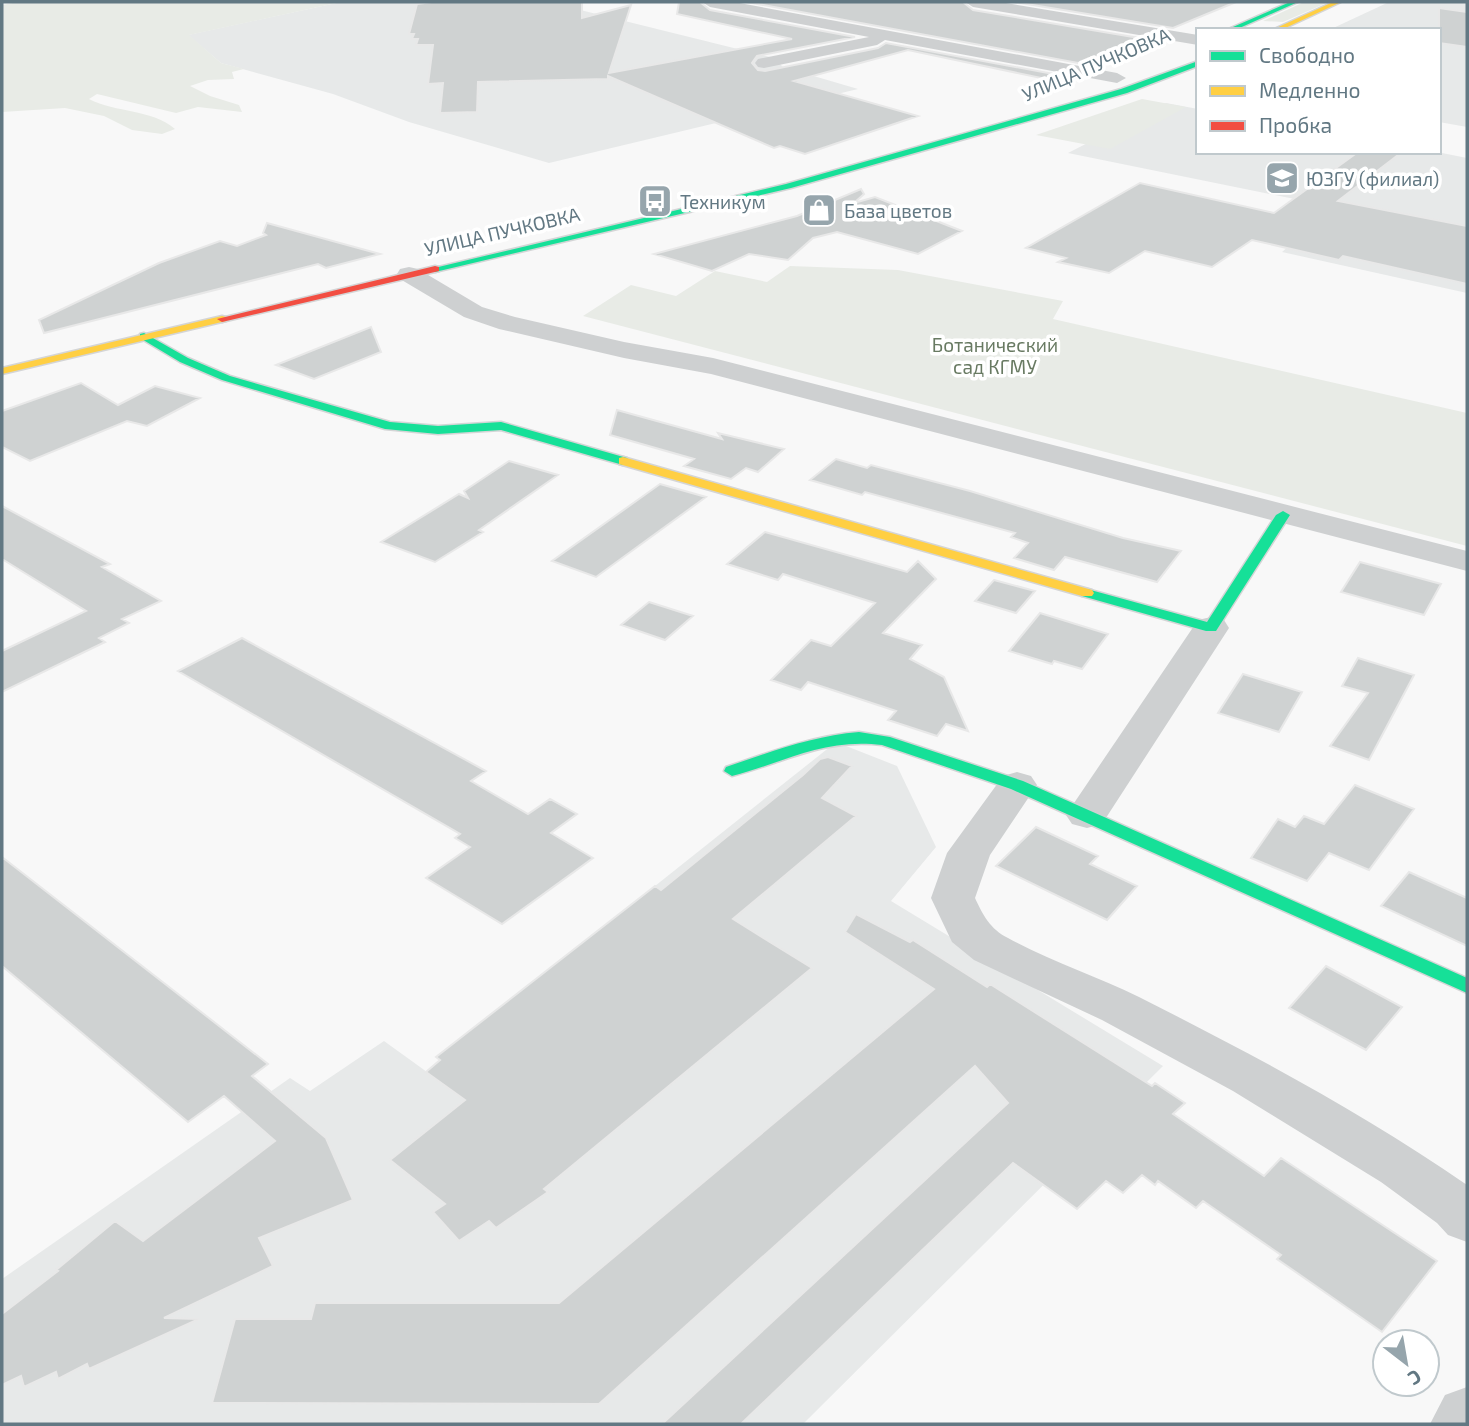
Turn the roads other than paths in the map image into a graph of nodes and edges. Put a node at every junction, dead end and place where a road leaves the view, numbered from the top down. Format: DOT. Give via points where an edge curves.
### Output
graph roads {
  1 [pos="710,2"];
  2 [pos="974,2"];
  3 [pos="1296,2"];
  4 [pos="1338,2"];
  5 [pos="1247,23"];
  6 [pos="1234,28"];
  7 [pos="1272,28"];
  8 [pos="1279,28"];
  9 [pos="900,36"];
  10 [pos="1196,41"];
  11 [pos="1196,42"];
  12 [pos="764,63"];
  13 [pos="1196,64"];
  14 [pos="1112,80"];
  15 [pos="1134,88"];
  16 [pos="1009,122"];
  17 [pos="409,274"];
  18 [pos="144,336"];
  19 [pos="2,371"];
  20 [pos="1283,515"];
  21 [pos="1467,561"];
  22 [pos="1211,628"];
  23 [pos="732,771"];
  24 [pos="1017,785"];
  25 [pos="1087,816"];
  26 [pos="1467,986"];
  27 [pos="1467,1219"];
  28 [pos="1467,1415"];
  29 [pos="1461,1424"];
  1 -- 9 [label="street"];
  2 -- 10 [label="street"];
  3 -- 5 [label="main road"];
  4 -- 8 [label="main road"];
  5 -- 6 [label="main road"];
  5 -- 7 [label="main road"];
  9 -- 12 [label="street"];
  9 -- 14 [label="street"];
  11 -- 14 [label="main road, УЛИЦА ПУЧКОВКА"];
  13 -- 15 [label="main road, УЛИЦА ПУЧКОВКА"];
  14 -- 15 [label="street"];
  14 -- 16 [label="main road, УЛИЦА ПУЧКОВКА"];
  15 -- 16 [label="main road, УЛИЦА ПУЧКОВКА"];
  16 -- 17 [label="main road, УЛИЦА ПУЧКОВКА" via="803,183"];
  17 -- 18 [label="main road, УЛИЦА ПУЧКОВКА"];
  17 -- 20 [label="street" via="473,313 508,323 727,370"];
  18 -- 19 [label="main road, УЛИЦА ПУЧКОВКА"];
  18 -- 22 [label="main road" via="226,378 389,426 438,430 501,426"];
  20 -- 21 [label="street"];
  20 -- 22 [label="main road"];
  22 -- 25 [label="street"];
  23 -- 24 [label="main road" via="800,747 859,737 884,740"];
  24 -- 25 [label="main road"];
  24 -- 27 [label="street" via="969,853 953,898 968,931 990,949 1119,1008 1329,1122 1400,1167"];
  25 -- 26 [label="main road"];
  28 -- 29 [label="street"];
}
